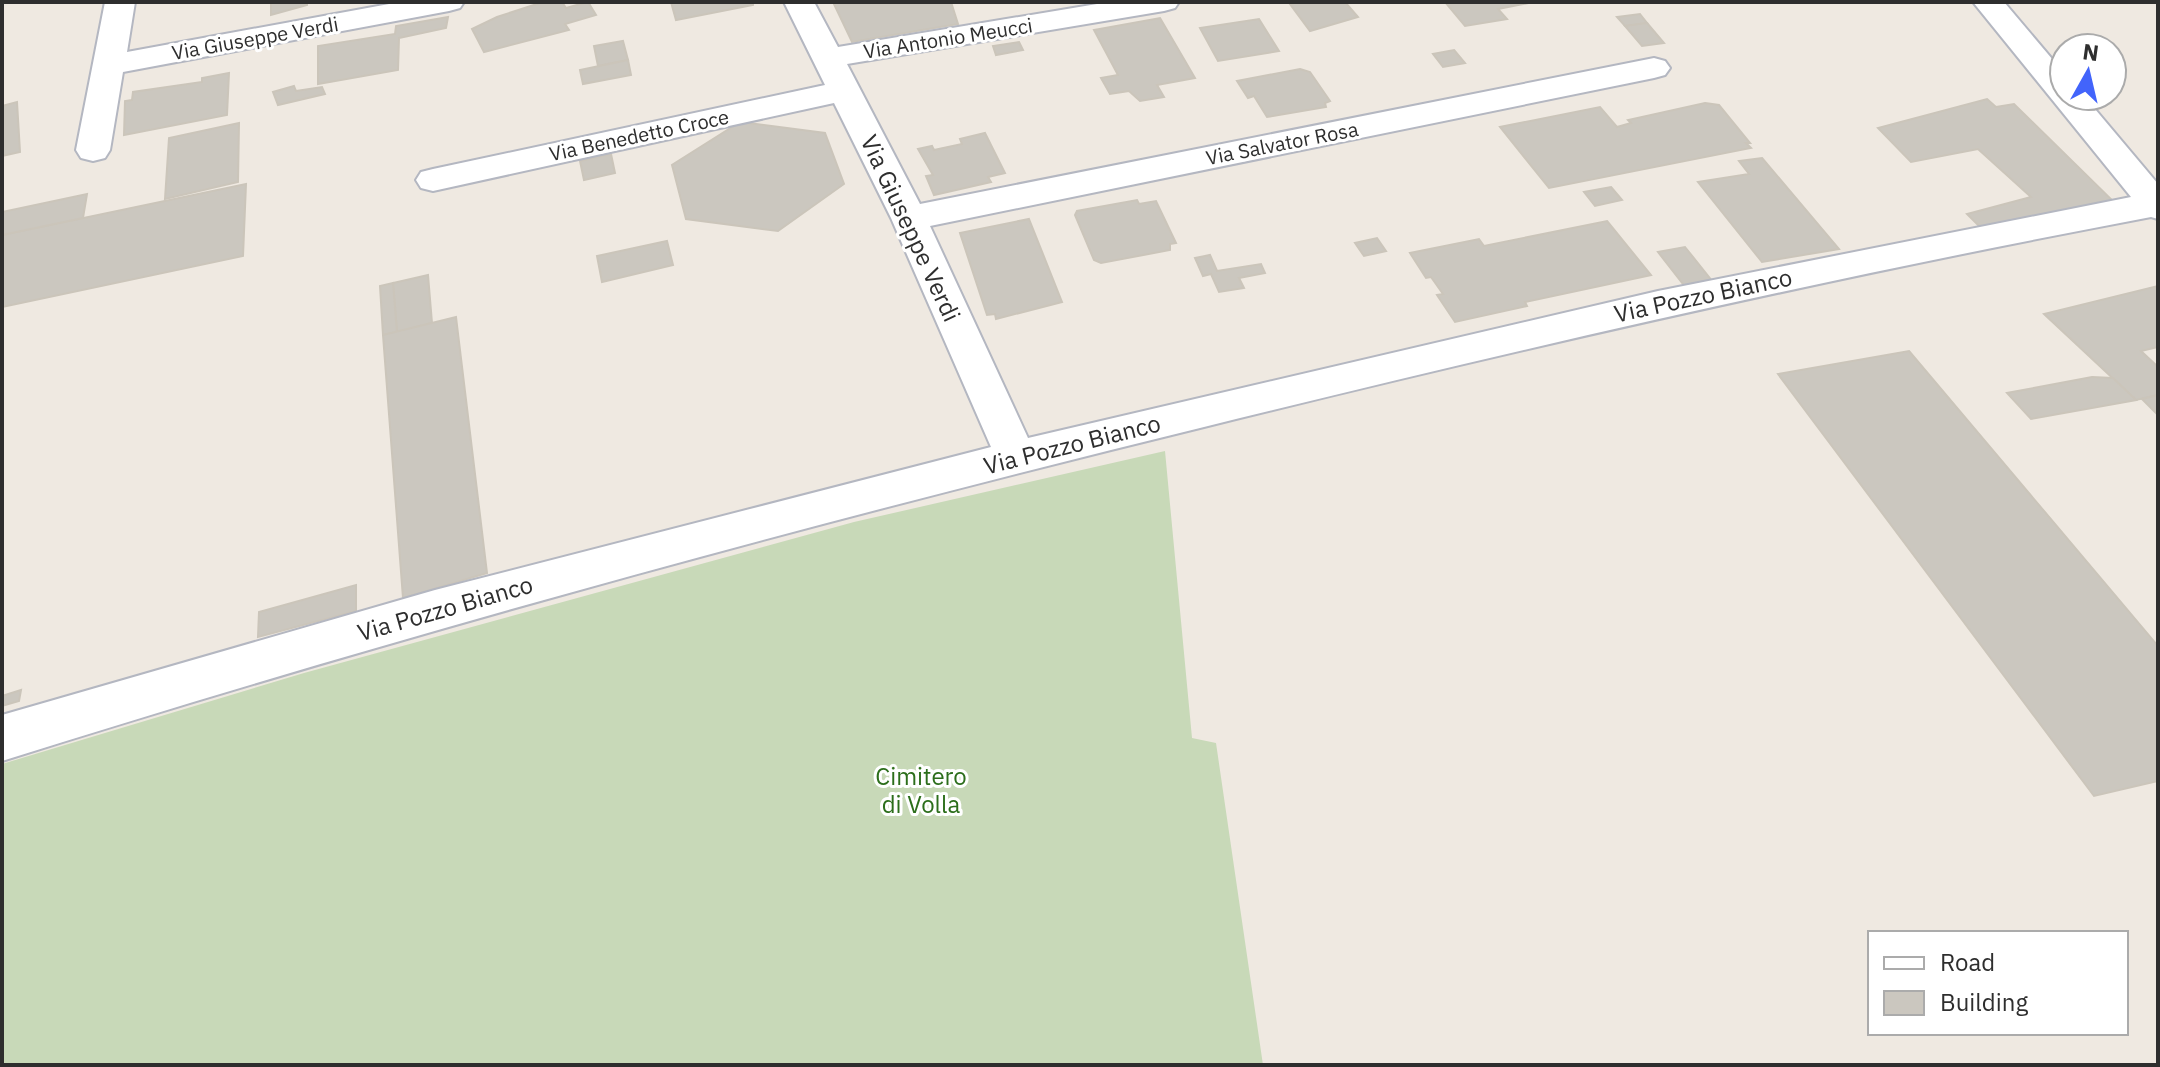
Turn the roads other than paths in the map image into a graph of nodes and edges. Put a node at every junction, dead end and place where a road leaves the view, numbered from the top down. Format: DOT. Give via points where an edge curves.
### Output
graph roads {
  1 [pos="120,2"];
  2 [pos="449,2"];
  3 [pos="799,2"];
  4 [pos="1164,2"];
  5 [pos="1988,2"];
  6 [pos="828,58"];
  7 [pos="109,65"];
  8 [pos="1654,68"];
  9 [pos="2048,74"];
  10 [pos="846,90"];
  11 [pos="2079,112"];
  12 [pos="93,150"];
  13 [pos="433,180"];
  14 [pos="2157,206"];
  15 [pos="909,218"];
  16 [pos="1016,457"];
  17 [pos="2,738"];
  1 -- 7 [label="street"];
  2 -- 7 [label="street, Via Giuseppe Verdi"];
  3 -- 6 [label="street, Via Giuseppe Verdi"];
  4 -- 6 [label="street, Via Antonio Meucci"];
  5 -- 9 [label="street"];
  6 -- 10 [label="street, Via Giuseppe Verdi"];
  7 -- 12 [label="street"];
  8 -- 15 [label="street, Via Salvator Rosa"];
  10 -- 13 [label="street, Via Benedetto Croce"];
  10 -- 15 [label="street, Via Giuseppe Verdi"];
  11 -- 14 [label="street"];
  14 -- 16 [label="street, Via Pozzo Bianco" via="1682,298"];
  15 -- 16 [label="street, Via Giuseppe Verdi"];
  16 -- 17 [label="street, Via Pozzo Bianco" via="614,560 210,673"];
}
